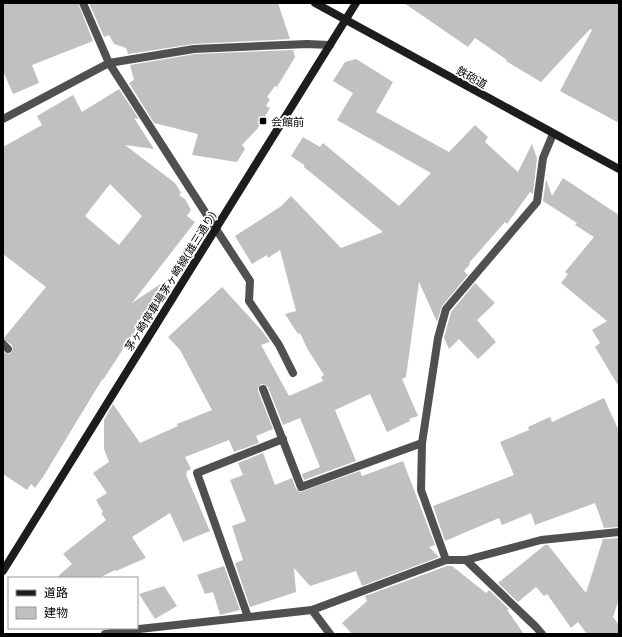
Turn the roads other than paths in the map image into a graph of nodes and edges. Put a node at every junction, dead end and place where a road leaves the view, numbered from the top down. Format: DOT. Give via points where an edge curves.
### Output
graph roads {
  1 [pos="83,3"];
  2 [pos="316,3"];
  3 [pos="356,3"];
  4 [pos="346,20"];
  5 [pos="330,45"];
  6 [pos="109,63"];
  7 [pos="3,120"];
  8 [pos="553,134"];
  9 [pos="619,169"];
  10 [pos="216,229"];
  11 [pos="293,374"];
  12 [pos="263,389"];
  13 [pos="283,439"];
  14 [pos="422,442"];
  15 [pos="619,532"];
  16 [pos="446,560"];
  17 [pos="466,560"];
  18 [pos="3,571"];
  19 [pos="312,610"];
  20 [pos="248,617"];
  21 [pos="105,634"];
  22 [pos="330,634"];
  23 [pos="542,634"];
  1 -- 6 [label="street"];
  2 -- 4 [label="main road, 鉄砲道"];
  3 -- 4 [label="main road, 茅ヶ崎停車場茅ヶ崎線(雄三通り)"];
  4 -- 5 [label="main road, 茅ヶ崎停車場茅ヶ崎線(雄三通り)"];
  4 -- 8 [label="main road, 鉄砲道"];
  5 -- 6 [label="street" via="194,49"];
  5 -- 10 [label="main road, 茅ヶ崎停車場茅ヶ崎線(雄三通り)"];
  6 -- 7 [label="street"];
  6 -- 10 [label="street"];
  8 -- 9 [label="main road, 鉄砲道"];
  8 -- 14 [label="street" via="543,158 537,202 446,309 438,338"];
  10 -- 11 [label="street" via="250,281 249,301 279,345"];
  10 -- 18 [label="main road, 茅ヶ崎停車場茅ヶ崎線(雄三通り)"];
  12 -- 13 [label="street"];
  13 -- 14 [label="street" via="302,487"];
  13 -- 20 [label="street" via="197,473"];
  14 -- 16 [label="street" via="421,490"];
  15 -- 17 [label="street" via="541,540"];
  16 -- 17 [label="street"];
  16 -- 19 [label="street"];
  17 -- 23 [label="street"];
  19 -- 20 [label="street"];
  19 -- 22 [label="street"];
  20 -- 21 [label="street"];
}
